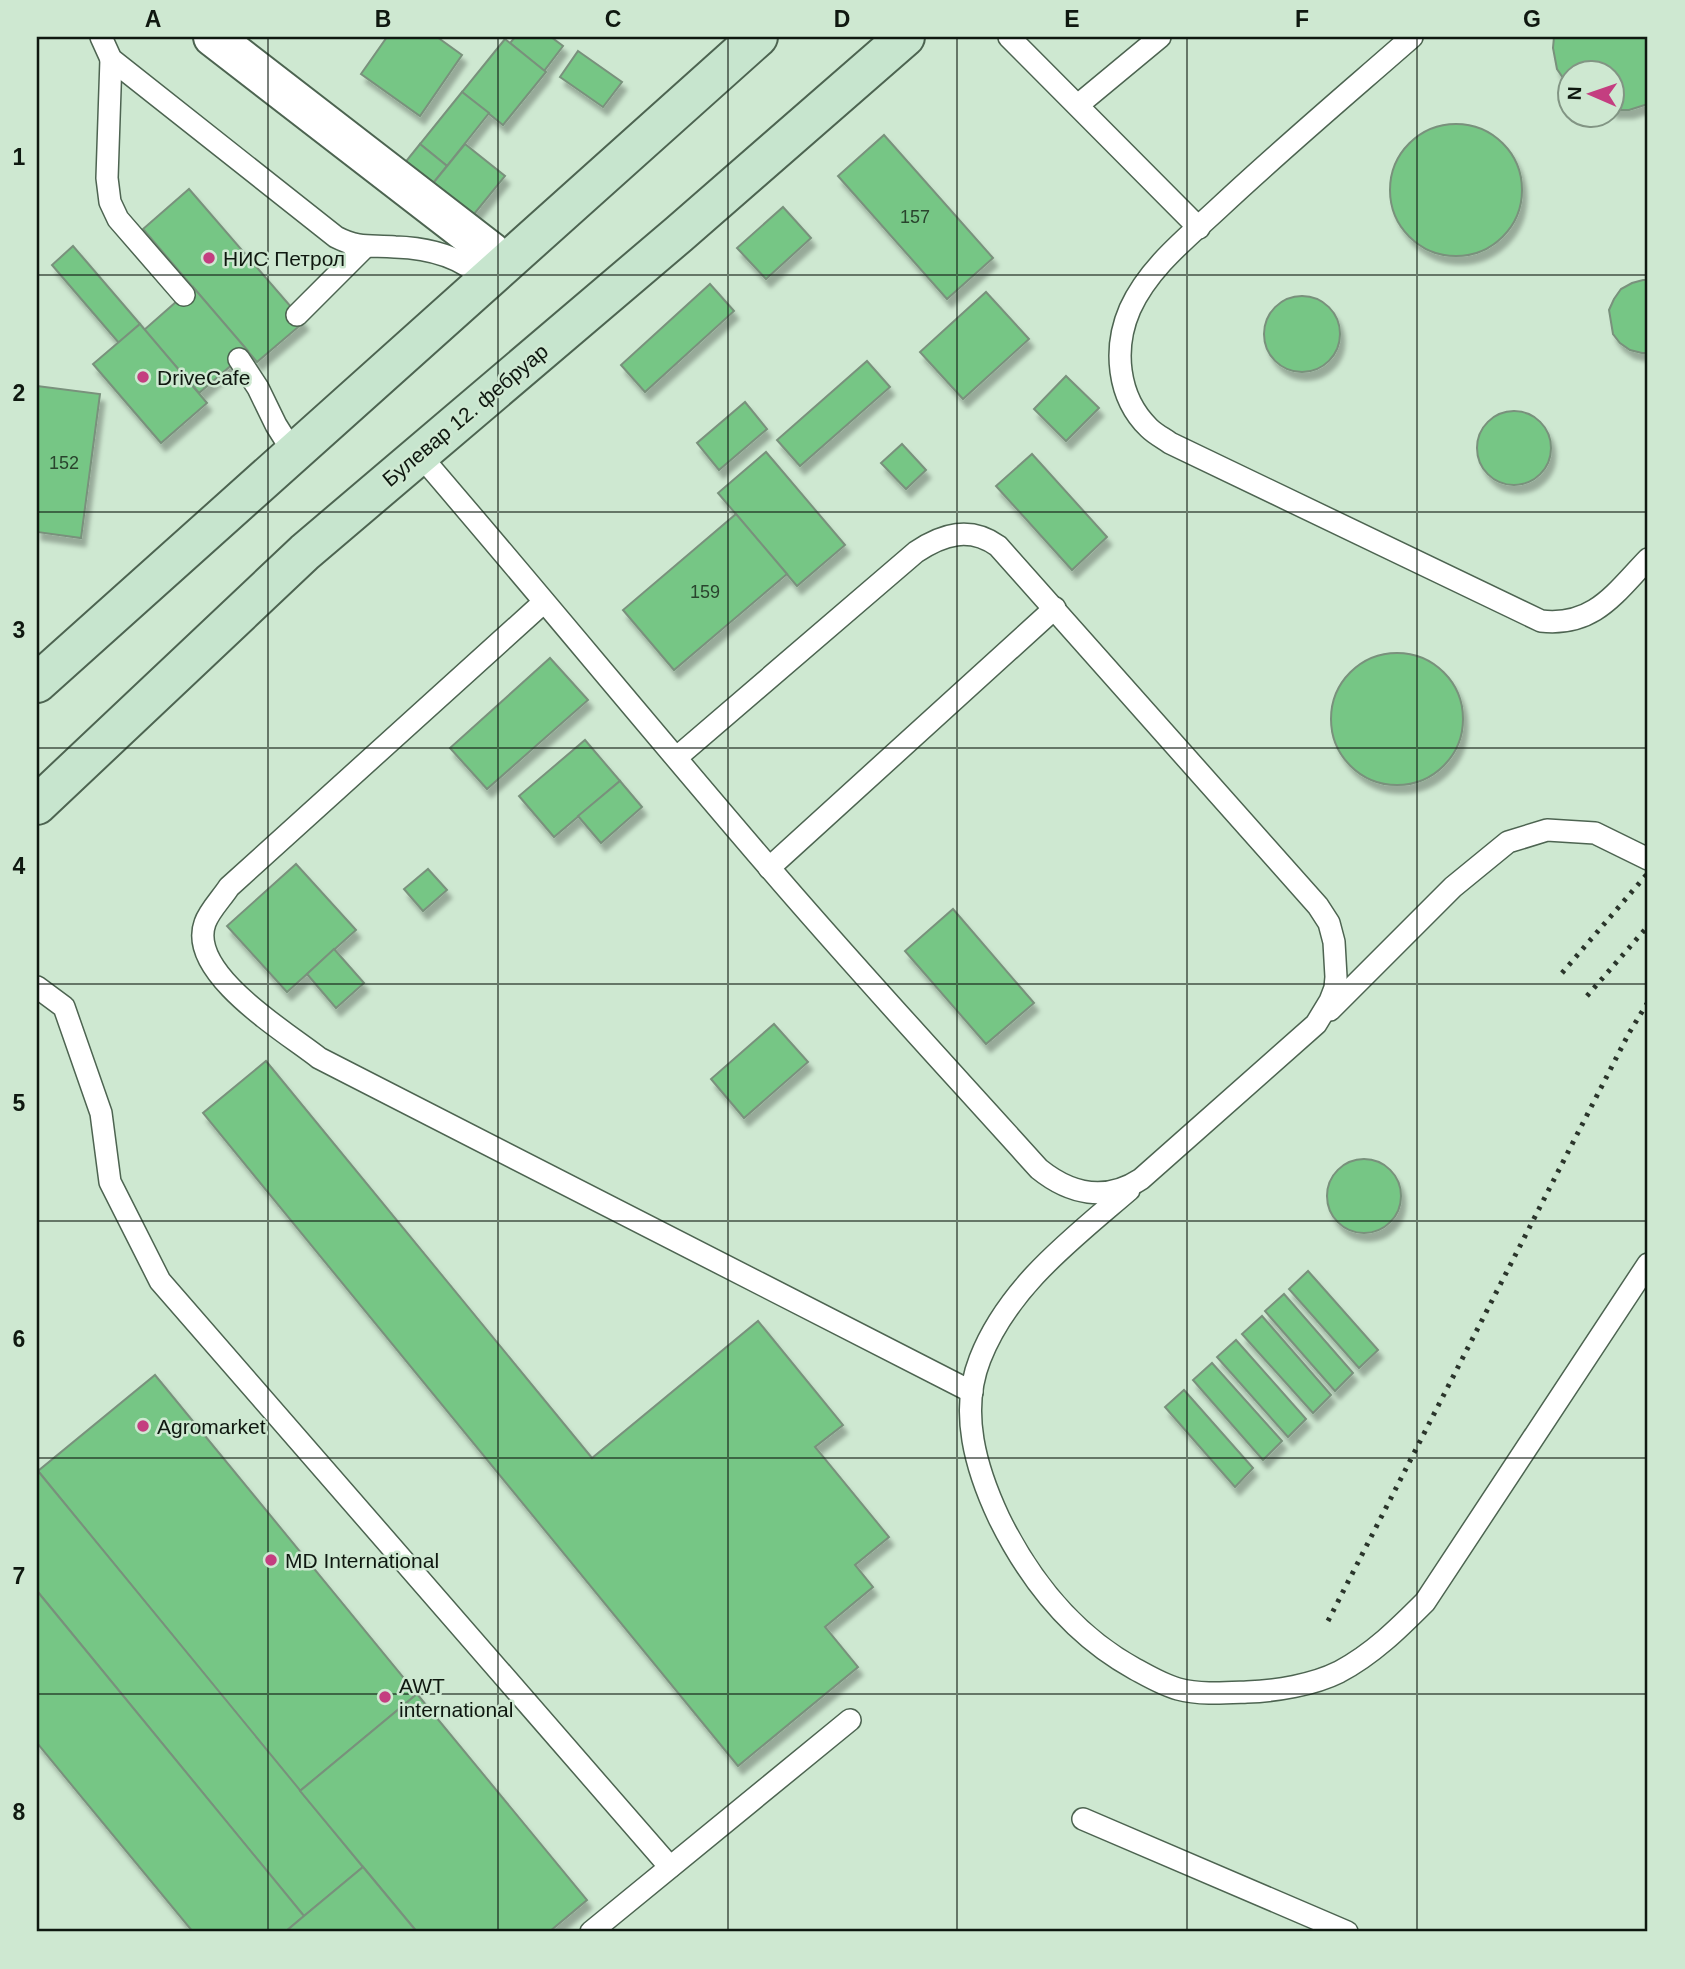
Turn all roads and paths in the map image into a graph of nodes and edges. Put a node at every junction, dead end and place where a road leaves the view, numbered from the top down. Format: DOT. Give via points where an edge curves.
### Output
graph roads {
  1 [pos="101,37"];
  2 [pos="213,37"];
  3 [pos="758,37"];
  4 [pos="905,37"];
  5 [pos="1160,37"];
  6 [pos="1412,37"];
  7 [pos="1018,39"];
  8 [pos="111,58"];
  9 [pos="1078,105"];
  10 [pos="1199,228"];
  11 [pos="365,247"];
  12 [pos="494,272"];
  13 [pos="184,295"];
  14 [pos="297,315"];
  15 [pos="245,360"];
  16 [pos="293,452"];
  17 [pos="419,454"];
  18 [pos="1648,559"];
  19 [pos="544,602"];
  20 [pos="1055,608"];
  21 [pos="88,636"];
  22 [pos="37,658"];
  23 [pos="37,683"];
  24 [pos="676,758"];
  25 [pos="37,805"];
  26 [pos="1648,859"];
  27 [pos="769,868"];
  28 [pos="37,987"];
  29 [pos="1316,1024"];
  30 [pos="1141,1179"];
  31 [pos="1648,1264"];
  32 [pos="972,1392"];
  33 [pos="850,1720"];
  34 [pos="1083,1819"];
  35 [pos="670,1867"];
  36 [pos="591,1932"];
  37 [pos="1347,1932"];
  1 -- 8 [label="lane"];
  2 -- 12 [label="street" via="490,251"];
  3 -- 12 [label="main road"];
  4 -- 17 [label="main road, Булевар 12. фебруар"];
  5 -- 9 [label="lane"];
  6 -- 10 [label="lane"];
  7 -- 9 [label="lane"];
  8 -- 11 [label="lane" via="336,237"];
  8 -- 13 [label="lane" via="110,202 118,219"];
  9 -- 10 [label="lane"];
  10 -- 18 [label="lane" via="1161,263 1139,293 1121,340 1125,391 1149,428 1170,443 1541,621 1573,621 1600,607"];
  11 -- 12 [label="lane" via="396,247 454,258"];
  11 -- 14 [label="lane"];
  12 -- 16 [label="main road"];
  15 -- 16 [label="lane"];
  16 -- 21 [label="main road"];
  17 -- 19 [label="lane"];
  17 -- 25 [label="main road, Булевар 12. фебруар" via="305,552"];
  19 -- 24 [label="lane"];
  19 -- 32 [label="lane" via="229,887 205,924 204,950 233,991 319,1058"];
  20 -- 24 [label="lane" via="987,538 976,534 942,538 916,552"];
  20 -- 27 [label="lane"];
  20 -- 29 [label="lane" via="1329,923 1335,989"];
  21 -- 22 [label="main road"];
  21 -- 23 [label="main road"];
  24 -- 27 [label="lane"];
  26 -- 29 [label="lane" via="1595,833 1547,830 1508,842 1453,887"];
  27 -- 30 [label="lane" via="1039,1169 1065,1186 1094,1193 1118,1191"];
  28 -- 35 [label="lane" via="64,1007 101,1113 110,1182 160,1281"];
  29 -- 30 [label="lane"];
  30 -- 32 [label="lane" via="1052,1256 1015,1298 979,1361"];
  31 -- 32 [label="lane" via="1425,1602 1382,1645 1338,1673 1278,1691 1179,1689 1114,1657 1054,1605 1014,1549 985,1487 970,1422"];
  33 -- 35 [label="lane"];
  34 -- 37 [label="lane"];
  35 -- 36 [label="lane"];
}
